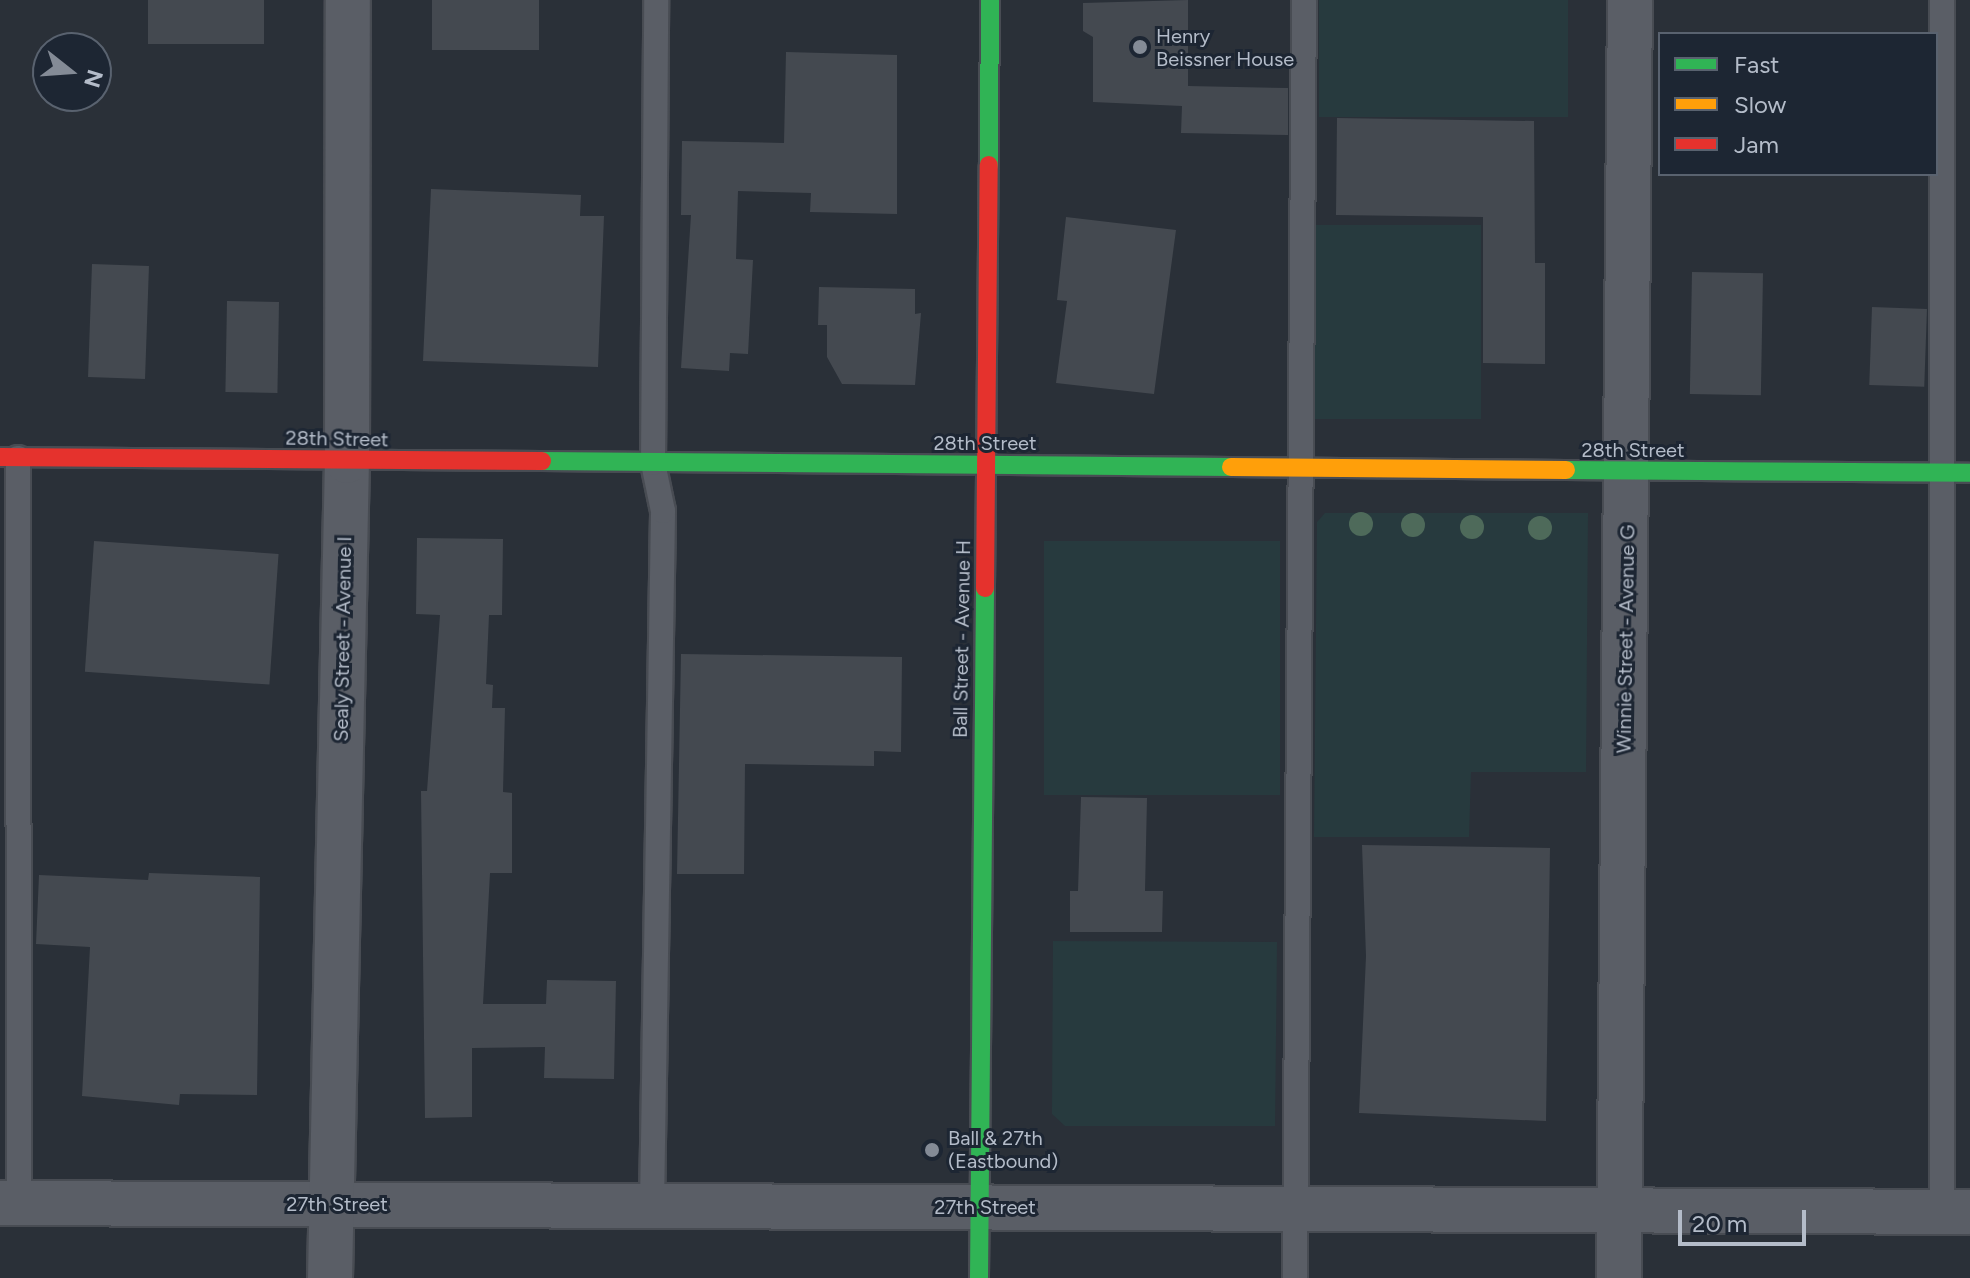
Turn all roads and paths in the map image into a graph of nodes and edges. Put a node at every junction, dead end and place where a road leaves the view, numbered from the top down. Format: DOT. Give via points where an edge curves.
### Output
graph roads {
  1 [pos="348,0"];
  2 [pos="656,0"];
  3 [pos="990,0"];
  4 [pos="1304,0"];
  5 [pos="1630,0"];
  6 [pos="1942,0"];
  7 [pos="9,458"];
  8 [pos="347,461"];
  9 [pos="653,463"];
  10 [pos="986,465"];
  11 [pos="1304,466"];
  12 [pos="1629,471"];
  13 [pos="1944,473"];
  14 [pos="1970,473"];
  15 [pos="9,1203"];
  16 [pos="331,1204"];
  17 [pos="652,1206"];
  18 [pos="1296,1206"];
  19 [pos="979,1207"];
  20 [pos="1619,1211"];
  21 [pos="1956,1212"];
  22 [pos="330,1278"];
  23 [pos="979,1278"];
  24 [pos="1295,1278"];
  25 [pos="1619,1278"];
  1 -- 8 [label="street, Sealy Street - Avenue I"];
  2 -- 9 [label="lane"];
  3 -- 10 [label="street, Ball Street - Avenue H"];
  4 -- 11 [label="lane"];
  5 -- 12 [label="street, Winnie Street - Avenue G"];
  6 -- 13 [label="lane"];
  7 -- 8 [label="street, 28th Street"];
  7 -- 15 [label="lane"];
  8 -- 9 [label="street, 28th Street"];
  8 -- 16 [label="street, Sealy Street - Avenue I"];
  9 -- 10 [label="street, 28th Street"];
  9 -- 17 [label="lane" via="663,511"];
  10 -- 11 [label="street, 28th Street"];
  10 -- 19 [label="street, Ball Street - Avenue H"];
  11 -- 12 [label="street, 28th Street"];
  11 -- 18 [label="lane"];
  12 -- 13 [label="street, 28th Street"];
  12 -- 20 [label="street, Winnie Street - Avenue G"];
  13 -- 14 [label="street, 28th Street"];
  13 -- 21 [label="lane"];
  15 -- 16 [label="street, 27th Street"];
  16 -- 17 [label="street, 27th Street"];
  16 -- 22 [label="street, Sealy Street - Avenue I"];
  17 -- 19 [label="street, 27th Street"];
  18 -- 19 [label="street, 27th Street"];
  18 -- 20 [label="street, 27th Street"];
  18 -- 24 [label="lane"];
  19 -- 23 [label="street, Ball Street - Avenue H"];
  20 -- 21 [label="street, 27th Street"];
  20 -- 25 [label="street, Winnie Street - Avenue G"];
}
